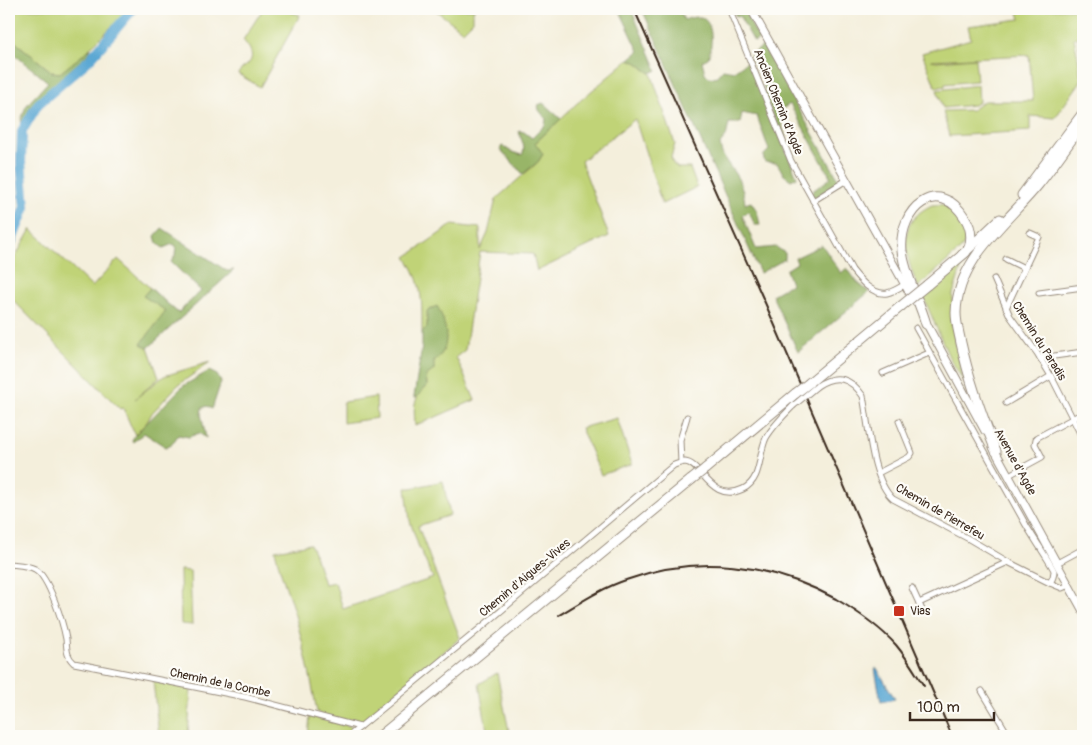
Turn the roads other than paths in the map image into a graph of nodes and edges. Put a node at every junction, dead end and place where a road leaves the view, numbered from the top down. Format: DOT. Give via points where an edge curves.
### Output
graph roads {
  1 [pos="729,9"];
  2 [pos="751,9"];
  3 [pos="1083,113"];
  4 [pos="1083,124"];
  5 [pos="845,180"];
  6 [pos="813,201"];
  7 [pos="1009,217"];
  8 [pos="1030,233"];
  9 [pos="969,248"];
  10 [pos="962,255"];
  11 [pos="1006,259"];
  12 [pos="1024,268"];
  13 [pos="994,279"];
  14 [pos="904,285"];
  15 [pos="1083,287"];
  16 [pos="1039,293"];
  17 [pos="1006,308"];
  18 [pos="926,324"];
  19 [pos="916,328"];
  20 [pos="1083,352"];
  21 [pos="929,353"];
  22 [pos="1040,358"];
  23 [pos="883,373"];
  24 [pos="1051,376"];
  25 [pos="813,384"];
  26 [pos="1006,402"];
  27 [pos="1083,413"];
  28 [pos="687,417"];
  29 [pos="1072,418"];
  30 [pos="899,421"];
  31 [pos="1083,439"];
  32 [pos="996,451"];
  33 [pos="682,463"];
  34 [pos="878,472"];
  35 [pos="1009,475"];
  36 [pos="1083,549"];
  37 [pos="1008,562"];
  38 [pos="1057,563"];
  39 [pos="9,564"];
  40 [pos="1050,583"];
  41 [pos="1069,585"];
  42 [pos="912,588"];
  43 [pos="919,602"];
  44 [pos="1083,611"];
  45 [pos="923,612"];
  46 [pos="982,691"];
  47 [pos="360,728"];
  48 [pos="349,736"];
  49 [pos="380,736"];
  50 [pos="1009,736"];
  1 -- 6 [label="street, Ancien Chemin d'Agde" via="791,161"];
  2 -- 5 [label="main road, Avenue d'Agde"];
  3 -- 9 [label="highway" via="1007,212"];
  4 -- 7 [label="highway"];
  5 -- 6 [label="street"];
  5 -- 14 [label="main road, Avenue d'Agde"];
  6 -- 14 [label="street, Ancien Chemin d'Agde" via="860,280 879,293 888,293"];
  7 -- 10 [label="highway"];
  7 -- 32 [label="highway" via="972,260 958,296 956,313 972,386"];
  8 -- 12 [label="street" via="1039,237"];
  9 -- 10 [label="highway"];
  9 -- 18 [label="highway" via="971,234 967,221 960,209 948,200 933,199 919,204 907,218 902,252"];
  10 -- 25 [label="highway, bridge"];
  11 -- 12 [label="street"];
  12 -- 17 [label="street"];
  13 -- 17 [label="street, Chemin du Paradis"];
  14 -- 18 [label="main road, Avenue d'Agde"];
  15 -- 16 [label="street"];
  17 -- 22 [label="street, Chemin du Paradis"];
  18 -- 32 [label="main road, Avenue d'Agde"];
  19 -- 21 [label="street"];
  20 -- 22 [label="street"];
  21 -- 23 [label="street"];
  21 -- 40 [label="street" via="1053,568"];
  22 -- 24 [label="street, Chemin du Paradis"];
  24 -- 26 [label="street"];
  24 -- 29 [label="street, Chemin du Paradis"];
  25 -- 33 [label="street, bridge" via="766,439 757,473 750,484 734,492 720,490 694,465"];
  25 -- 34 [label="street, Chemin de Pierrefeu" via="834,378 843,379 858,388 863,396"];
  25 -- 49 [label="highway, bridge" via="796,393"];
  27 -- 29 [label="street"];
  28 -- 33 [label="street" via="680,440"];
  29 -- 31 [label="street, Chemin du Paradis"];
  29 -- 35 [label="street" via="1036,439 1035,444 1042,457"];
  30 -- 34 [label="street" via="912,454"];
  32 -- 35 [label="main road, Avenue d'Agde"];
  33 -- 47 [label="street, Chemin d'Aigues-Vives" via="674,464 663,473"];
  34 -- 37 [label="street, Chemin de Pierrefeu" via="887,494 893,499"];
  35 -- 38 [label="main road, Avenue d'Agde"];
  36 -- 38 [label="street"];
  37 -- 40 [label="street, Chemin de Pierrefeu"];
  37 -- 43 [label="street"];
  38 -- 41 [label="main road, Avenue d'Agde"];
  39 -- 47 [label="street, Chemin de la Combe" via="32,568 42,576 58,611 68,657 74,663 245,697"];
  40 -- 41 [label="street, Chemin de Pierrefeu" via="1062,588"];
  41 -- 44 [label="main road, Avenue d'Agde"];
  42 -- 43 [label="street"];
  43 -- 45 [label="street"];
  46 -- 50 [label="street"];
  47 -- 48 [label="street, Chemin d'Aigues-Vives"];
}
